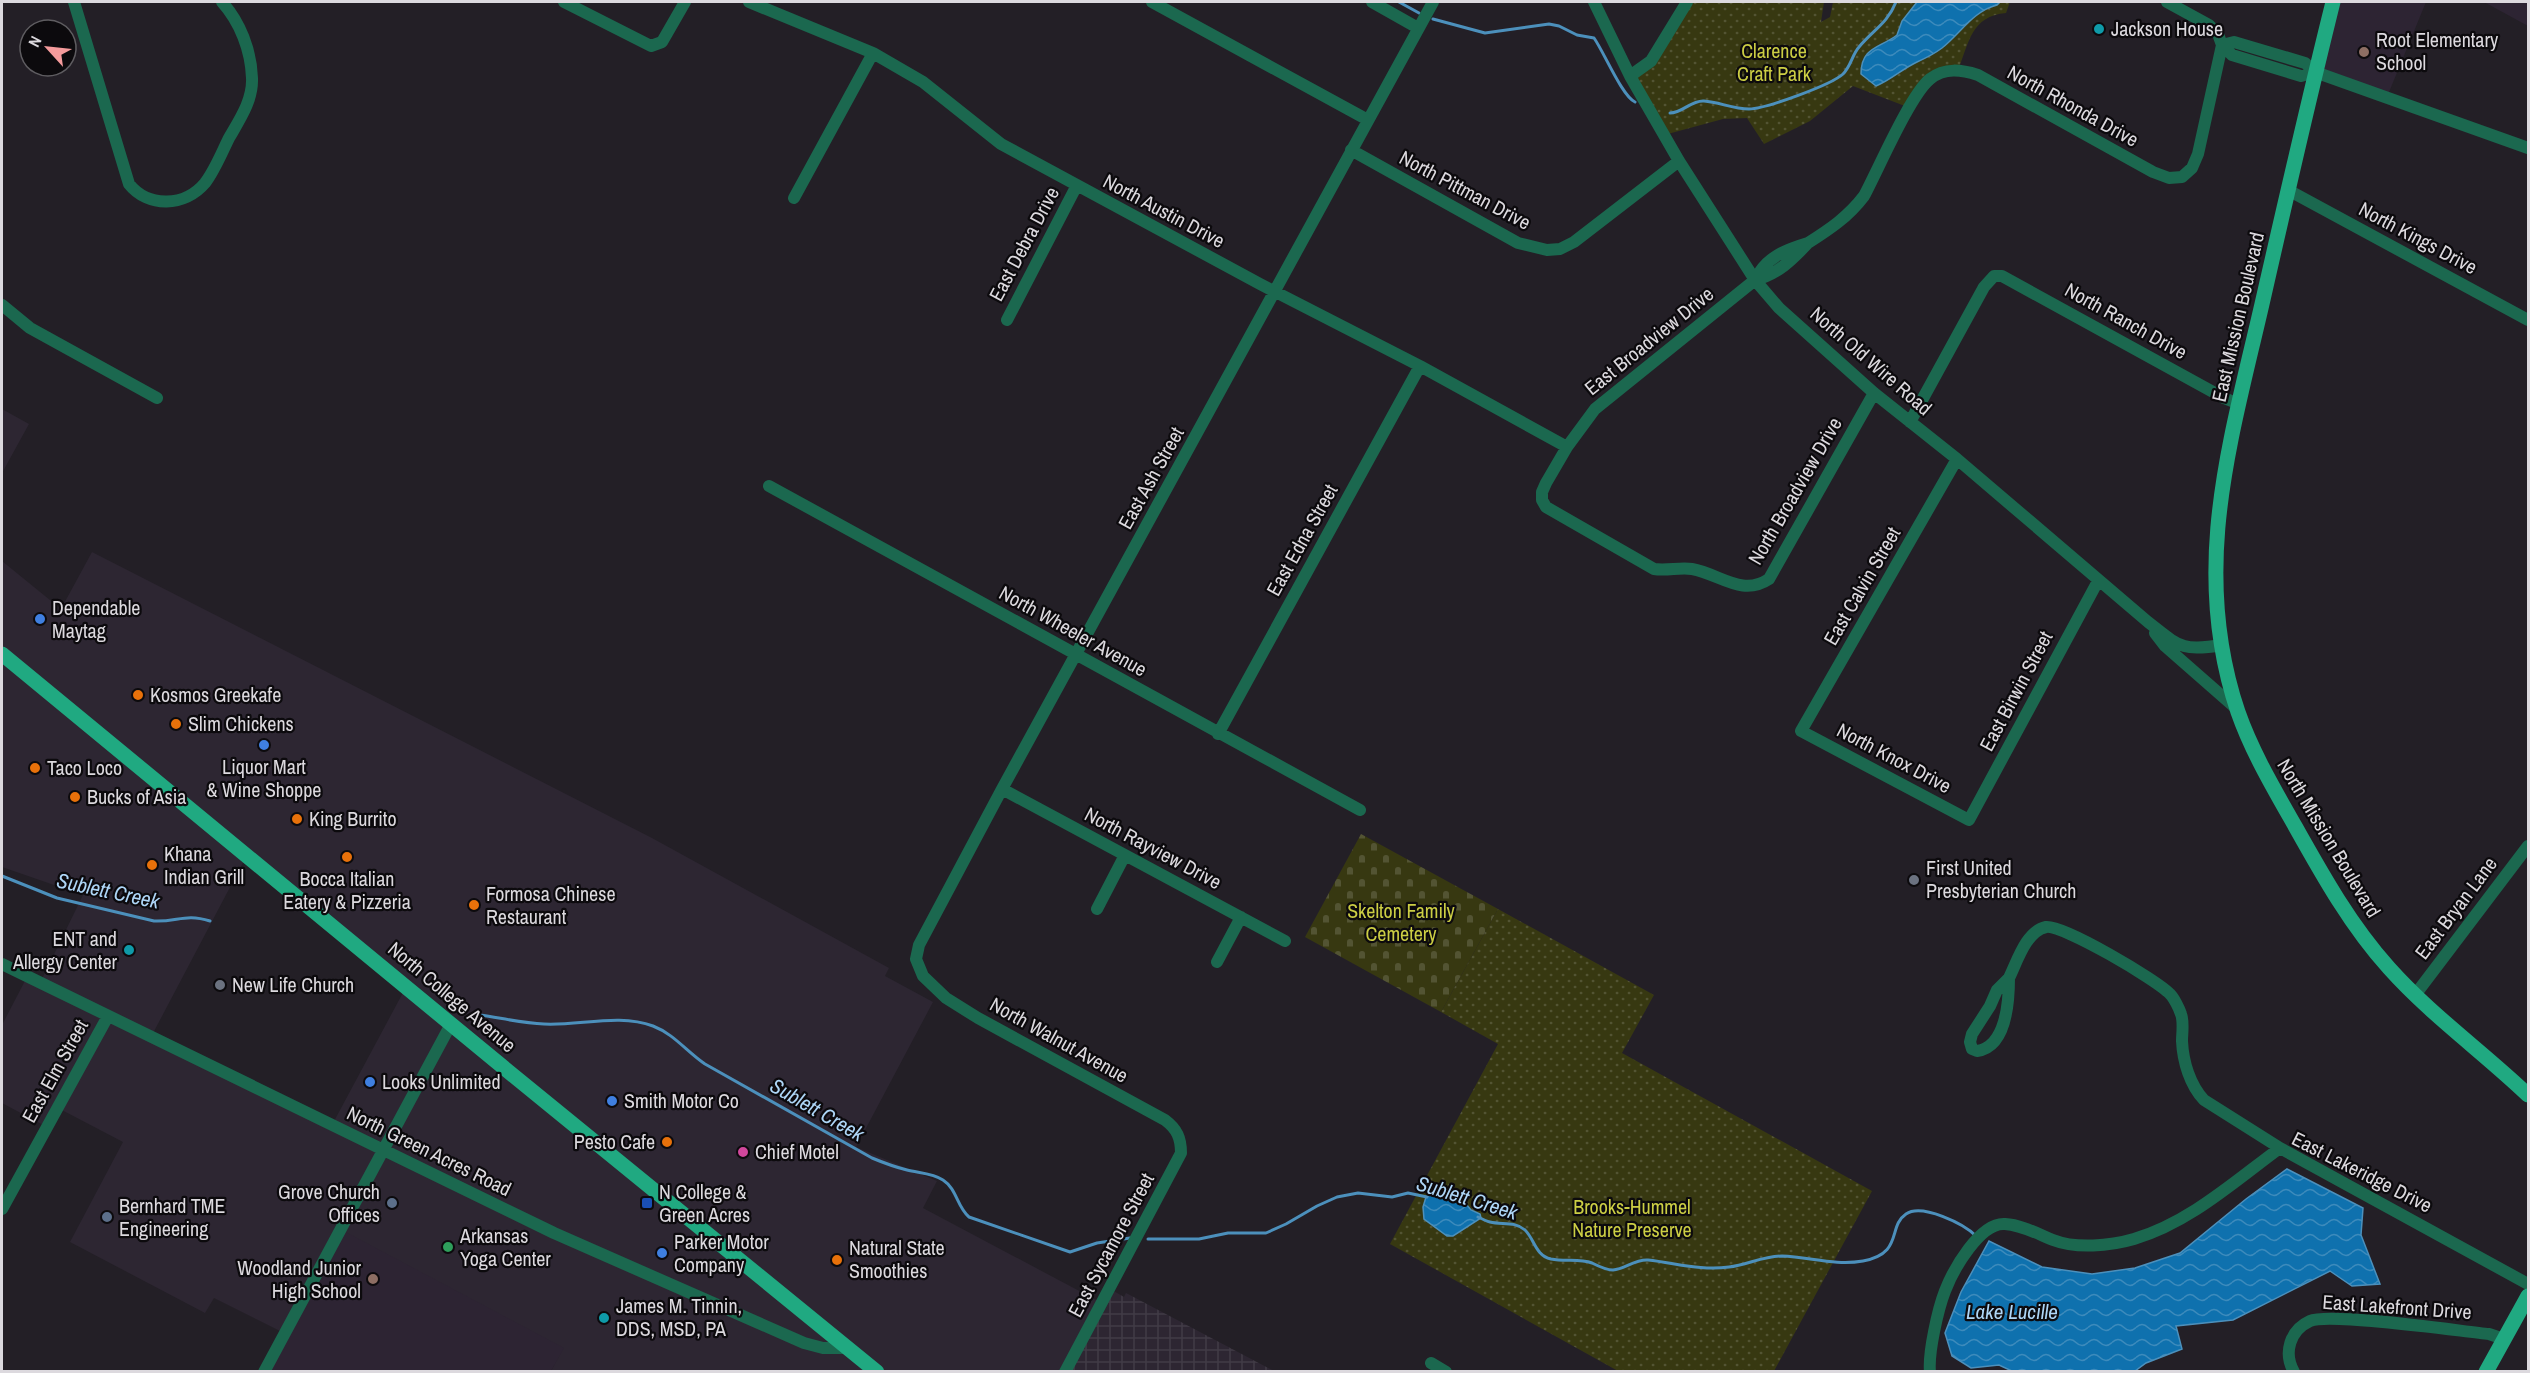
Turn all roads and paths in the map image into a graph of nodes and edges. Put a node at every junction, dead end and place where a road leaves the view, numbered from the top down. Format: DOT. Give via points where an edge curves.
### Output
graph roads {
  1 [pos="74,2"];
  2 [pos="222,2"];
  3 [pos="564,2"];
  4 [pos="686,2"];
  5 [pos="749,2"];
  6 [pos="1152,2"];
  7 [pos="1372,2"];
  8 [pos="1433,2"];
  9 [pos="1594,2"];
  10 [pos="1687,2"];
  11 [pos="2166,2"];
  12 [pos="2333,2"];
  13 [pos="1418,28"];
  14 [pos="2222,45"];
  15 [pos="873,53"];
  16 [pos="1945,71"];
  17 [pos="2315,72"];
  18 [pos="1630,76"];
  19 [pos="1368,120"];
  20 [pos="2529,148"];
  21 [pos="1351,150"];
  22 [pos="1679,161"];
  23 [pos="1076,187"];
  24 [pos="2288,190"];
  25 [pos="794,198"];
  26 [pos="1755,280"];
  27 [pos="1276,291"];
  28 [pos="2,304"];
  29 [pos="1007,320"];
  30 [pos="2529,320"];
  31 [pos="1419,366"];
  32 [pos="1874,393"];
  33 [pos="157,398"];
  34 [pos="2239,404"];
  35 [pos="1910,422"];
  36 [pos="1567,447"];
  37 [pos="1957,459"];
  38 [pos="769,486"];
  39 [pos="1542,500"];
  40 [pos="2098,581"];
  41 [pos="2148,622"];
  42 [pos="2222,645"];
  43 [pos="2,654"];
  44 [pos="1075,654"];
  45 [pos="2238,710"];
  46 [pos="1801,731"];
  47 [pos="1218,734"];
  48 [pos="1002,789"];
  49 [pos="1359,810"];
  50 [pos="1969,820"];
  51 [pos="2529,846"];
  52 [pos="1125,855"];
  53 [pos="1097,909"];
  54 [pos="1240,917"];
  55 [pos="1285,941"];
  56 [pos="1217,962"];
  57 [pos="2,964"];
  58 [pos="923,976"];
  59 [pos="2009,978"];
  60 [pos="2415,995"];
  61 [pos="108,1016"];
  62 [pos="451,1024"];
  63 [pos="2529,1095"];
  64 [pos="1178,1134"];
  65 [pos="2280,1148"];
  66 [pos="382,1149"];
  67 [pos="2,1209"];
  68 [pos="2529,1284"];
  69 [pos="2529,1296"];
  70 [pos="2504,1339"];
  71 [pos="848,1348"];
  72 [pos="1431,1363"];
  73 [pos="264,1371"];
  74 [pos="877,1371"];
  75 [pos="1065,1371"];
  76 [pos="1446,1371"];
  77 [pos="1930,1371"];
  78 [pos="2294,1371"];
  79 [pos="2486,1371"];
  1 -- 2 [label="street" via="129,184 144,198 164,202 187,197 206,181 248,101 250,62 236,20"];
  3 -- 4 [label="street" via="651,45 662,42"];
  5 -- 15 [label="street, North Austin Drive"];
  6 -- 19 [label="street"];
  7 -- 13 [label="street"];
  8 -- 13 [label="street, East Ash Street"];
  9 -- 18 [label="street, North Old Wire Road"];
  10 -- 18 [label="street" via="1651,61"];
  11 -- 14 [label="street" via="2210,25"];
  12 -- 17 [label="main road, East Mission Boulevard"];
  13 -- 19 [label="street, East Ash Street"];
  14 -- 16 [label="street, North Rhonda Drive" via="2198,154 2192,168 2182,177 2169,178 2153,172 1978,75 1963,70"];
  14 -- 17 [label="street" via="2234,42 2305,63"];
  15 -- 23 [label="street, North Austin Drive" via="923,82 1001,144"];
  15 -- 25 [label="street"];
  16 -- 26 [label="street, East Broadview Drive" via="1930,79 1917,94 1856,206 1792,260 1769,276"];
  17 -- 20 [label="street"];
  17 -- 24 [label="main road, East Mission Boulevard"];
  18 -- 22 [label="street, North Old Wire Road"];
  19 -- 21 [label="street, East Ash Street"];
  21 -- 22 [label="street, North Pittman Drive" via="1534,249 1560,249 1574,243"];
  21 -- 27 [label="street, East Ash Street"];
  22 -- 26 [label="street, North Old Wire Road"];
  23 -- 27 [label="street, North Austin Drive"];
  23 -- 29 [label="street, East Debra Drive"];
  24 -- 30 [label="street, North Kings Drive"];
  24 -- 34 [label="main road, East Mission Boulevard"];
  26 -- 32 [label="street, North Old Wire Road" via="1779,308"];
  26 -- 36 [label="street, East Broadview Drive" via="1606,399"];
  27 -- 31 [label="street, North Austin Drive"];
  27 -- 44 [label="street, East Ash Street"];
  28 -- 33 [label="street" via="30,328"];
  31 -- 36 [label="street, North Austin Drive"];
  31 -- 47 [label="street, East Edna Street"];
  32 -- 35 [label="street, North Old Wire Road"];
  32 -- 39 [label="street, North Broadview Drive" via="1769,579 1759,585 1736,585 1690,568 1654,568 1554,513"];
  34 -- 35 [label="street, North Ranch Drive" via="2008,278 1994,276 1984,287"];
  34 -- 42 [label="main road, East Mission Boulevard" via="2216,532 2216,593"];
  35 -- 37 [label="street, North Old Wire Road"];
  36 -- 39 [label="street, East Broadview Drive" via="1542,492"];
  37 -- 40 [label="street, North Old Wire Road"];
  37 -- 46 [label="street, East Calvin Street"];
  38 -- 44 [label="street, North Wheeler Avenue"];
  40 -- 41 [label="street, North Old Wire Road"];
  40 -- 50 [label="street, East Birwin Street"];
  41 -- 42 [label="street, North Old Wire Road" via="2187,648"];
  41 -- 45 [label="street" via="2165,646"];
  42 -- 45 [label="main road, North Mission Boulevard"];
  43 -- 62 [label="main road, North College Avenue"];
  44 -- 47 [label="street, North Wheeler Avenue"];
  44 -- 48 [label="street, East Ash Street"];
  45 -- 60 [label="main road, North Mission Boulevard" via="2269,782 2340,904"];
  46 -- 50 [label="street, North Knox Drive"];
  47 -- 49 [label="street, North Wheeler Avenue"];
  48 -- 52 [label="street, North Rayview Drive"];
  48 -- 58 [label="street, East Ash Street" via="919,945 916,959"];
  51 -- 60 [label="street, East Bryan Lane"];
  52 -- 53 [label="street"];
  52 -- 54 [label="street, North Rayview Drive"];
  54 -- 55 [label="street, North Rayview Drive"];
  54 -- 56 [label="street"];
  57 -- 61 [label="street, North Green Acres Road"];
  58 -- 64 [label="street, North Walnut Avenue" via="946,998 978,1018 1165,1120"];
  59 -- 59 [label="street" via="1997,990 1972,1034 1972,1049 1992,1046 1998,1035 2004,1021"];
  59 -- 65 [label="street" via="2027,942 2045,927 2060,928 2138,971 2170,994 2182,1015 2182,1046 2195,1090 2204,1100"];
  60 -- 63 [label="main road, North Mission Boulevard"];
  61 -- 66 [label="street, North Green Acres Road"];
  61 -- 67 [label="street, East Elm Street"];
  62 -- 66 [label="street"];
  62 -- 71 [label="main road, North College Avenue"];
  64 -- 75 [label="street, East Sycamore Street" via="1181,1153"];
  65 -- 68 [label="street, East Lakeridge Drive"];
  65 -- 77 [label="street, East Lakeridge Drive" via="2204,1204 2162,1229 2133,1240 2082,1245 2056,1241 2005,1223 1993,1225 1980,1234 1945,1292 1929,1360"];
  66 -- 71 [label="street, North Green Acres Road" via="554,1233 804,1343"];
  66 -- 73 [label="street"];
  69 -- 70 [label="main road"];
  70 -- 78 [label="street, East Lakefront Drive" via="2488,1334 2339,1319 2311,1320 2296,1332 2290,1344 2288,1357"];
  70 -- 79 [label="main road"];
  71 -- 74 [label="main road, North College Avenue"];
  72 -- 76 [label="street"];
}
